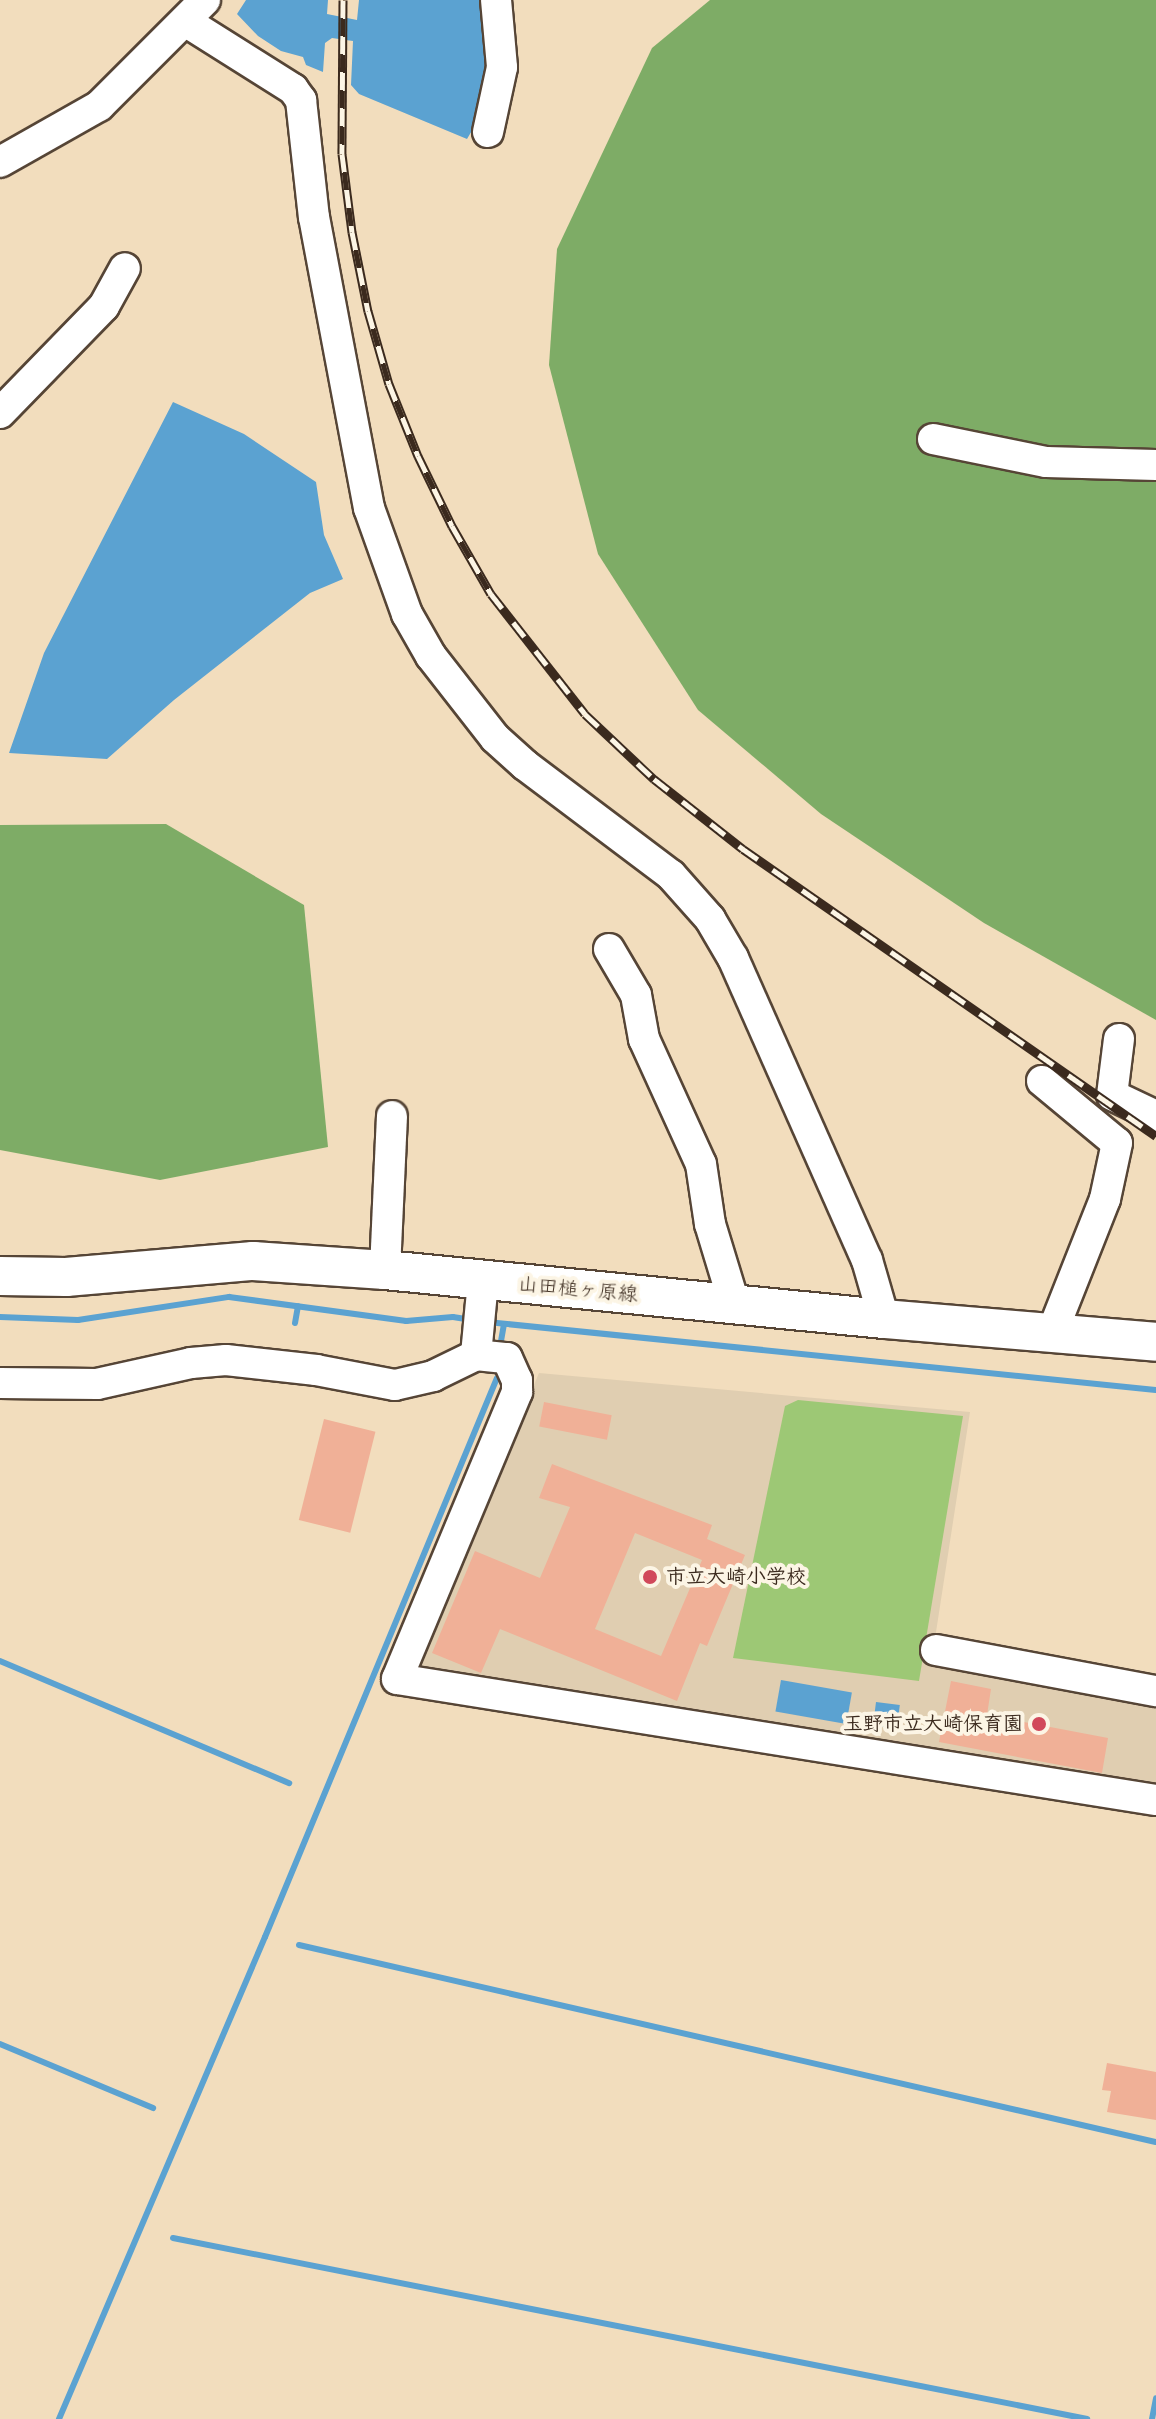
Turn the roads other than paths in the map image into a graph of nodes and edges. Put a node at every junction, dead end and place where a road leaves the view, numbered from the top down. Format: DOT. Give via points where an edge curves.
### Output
graph roads {
  1 [pos="496,0"];
  2 [pos="195,10"];
  3 [pos="488,132"];
  4 [pos="0,162"];
  5 [pos="125,268"];
  6 [pos="0,413"];
  7 [pos="933,439"];
  8 [pos="1156,465"];
  9 [pos="609,949"];
  10 [pos="1119,1039"];
  11 [pos="1042,1081"];
  12 [pos="392,1116"];
  13 [pos="1156,1116"];
  14 [pos="385,1270"];
  15 [pos="0,1276"];
  16 [pos="483,1281"];
  17 [pos="734,1303"];
  18 [pos="884,1319"];
  19 [pos="1052,1333"];
  20 [pos="1156,1342"];
  21 [pos="477,1348"];
  22 [pos="0,1383"];
  23 [pos="936,1650"];
  24 [pos="1156,1691"];
  25 [pos="1156,1800"];
  1 -- 3 [label="street" via="502,67"];
  2 -- 4 [label="street" via="99,106"];
  2 -- 18 [label="street" via="301,100 314,217 369,508 407,614 440,668 495,738 671,875 710,919 733,958 867,1260"];
  5 -- 6 [label="street" via="104,306"];
  7 -- 8 [label="street" via="1046,462"];
  9 -- 17 [label="street" via="636,995 644,1039 701,1164 710,1224"];
  10 -- 13 [label="street" via="1112,1095"];
  11 -- 19 [label="street" via="1117,1143 1105,1199"];
  12 -- 14 [label="street"];
  14 -- 15 [label="main road, 山田槌ヶ原線" via="253,1261 66,1277"];
  14 -- 16 [label="main road, 山田槌ヶ原線"];
  16 -- 17 [label="main road, 山田槌ヶ原線"];
  16 -- 21 [label="street"];
  17 -- 18 [label="main road, 山田槌ヶ原線"];
  18 -- 19 [label="main road, 山田槌ヶ原線"];
  19 -- 20 [label="main road, 山田槌ヶ原線"];
  21 -- 22 [label="street" via="433,1376 395,1385 226,1360 97,1384"];
  21 -- 25 [label="street" via="507,1358 517,1392 397,1679"];
  23 -- 24 [label="street"];
}
